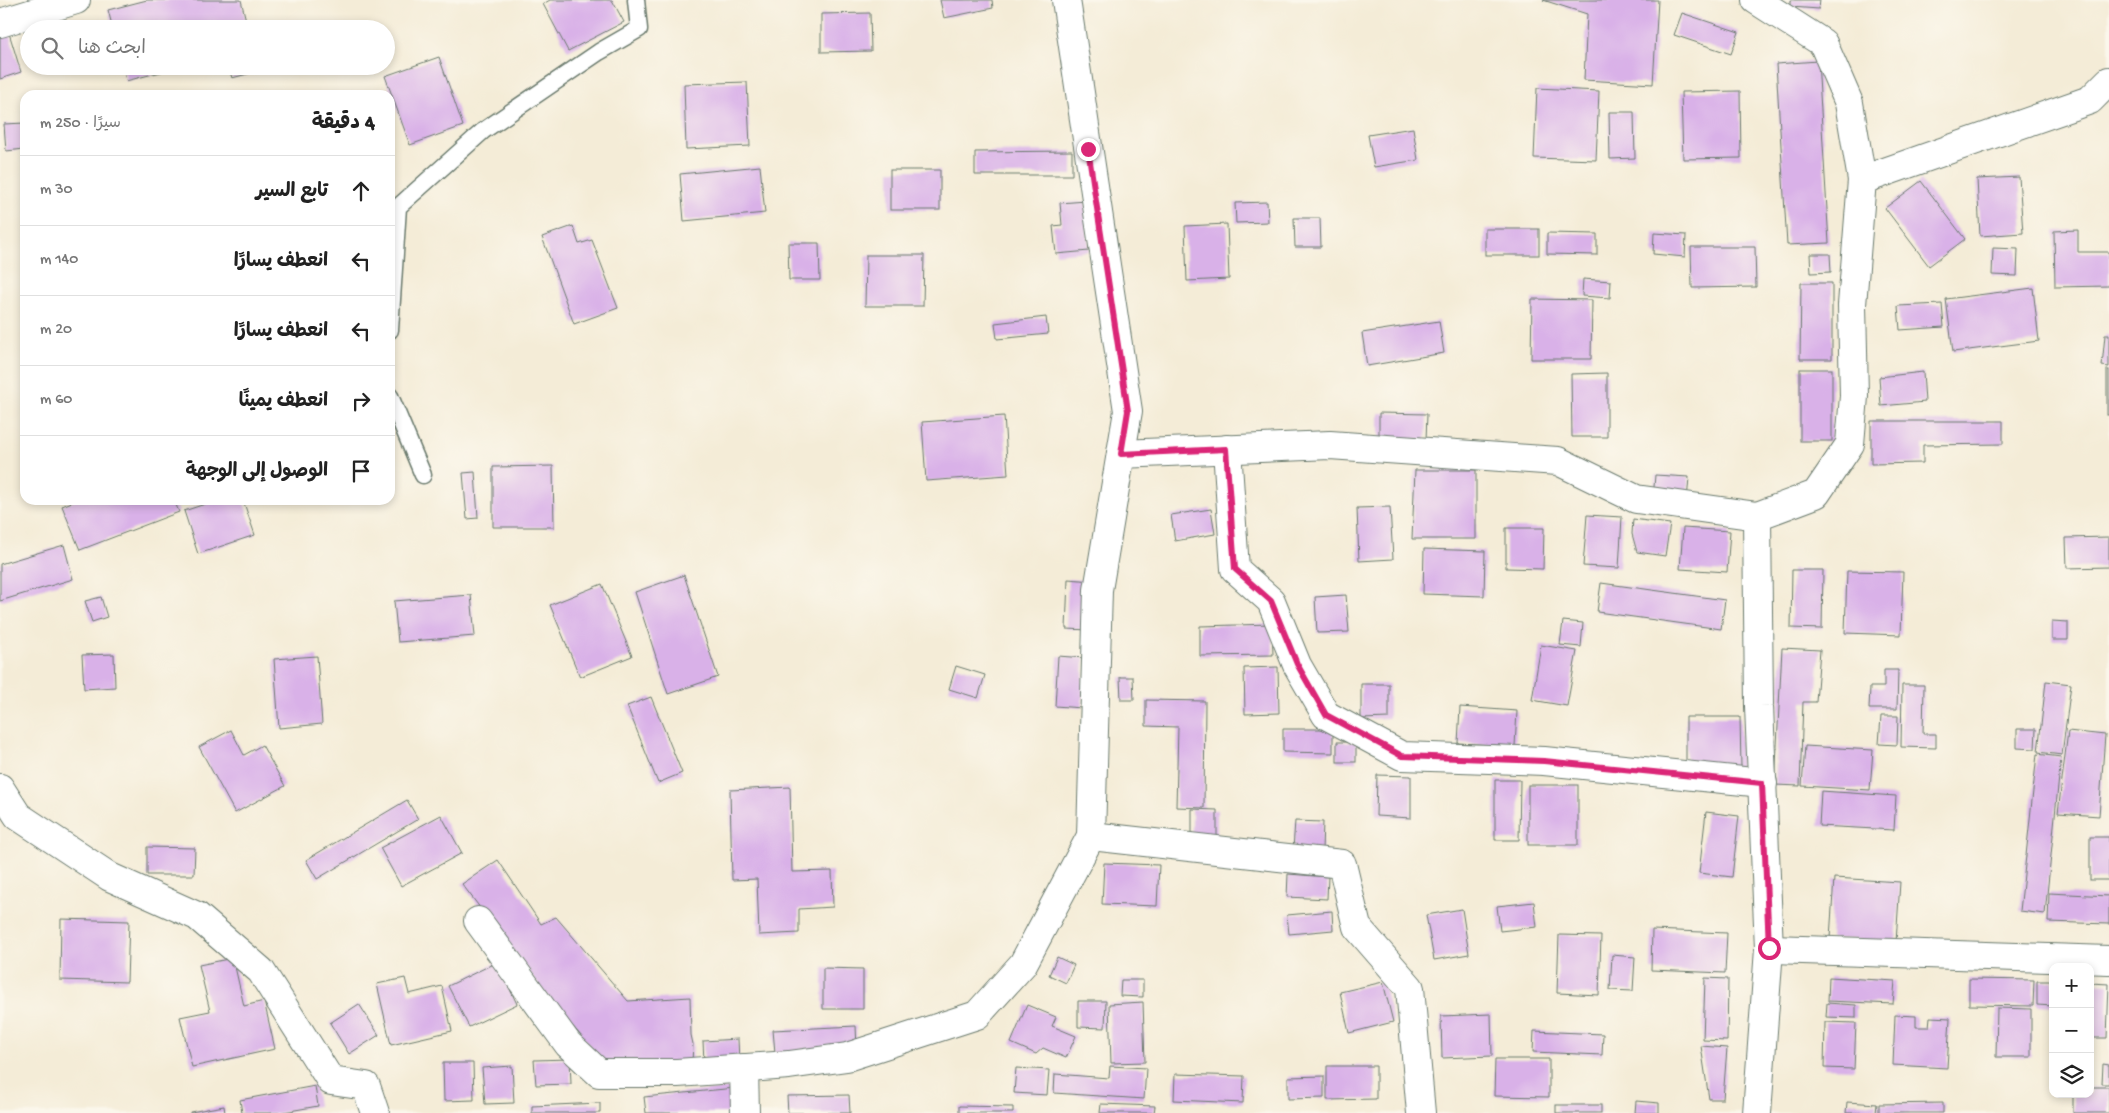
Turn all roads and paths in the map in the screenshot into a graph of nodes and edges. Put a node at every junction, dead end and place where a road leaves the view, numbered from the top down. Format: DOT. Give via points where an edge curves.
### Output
graph roads {
  1 [pos="76,0"];
  2 [pos="636,0"];
  3 [pos="1066,0"];
  4 [pos="1756,0"];
  5 [pos="0,23"];
  6 [pos="2109,81"];
  7 [pos="1862,180"];
  8 [pos="395,253"];
  9 [pos="395,408"];
  10 [pos="1226,449"];
  11 [pos="1121,454"];
  12 [pos="423,475"];
  13 [pos="1757,516"];
  14 [pos="1762,783"];
  15 [pos="0,788"];
  16 [pos="1091,836"];
  17 [pos="478,921"];
  18 [pos="1769,948"];
  19 [pos="2109,960"];
  20 [pos="744,1068"];
  21 [pos="375,1113"];
  22 [pos="745,1113"];
  23 [pos="1421,1113"];
  24 [pos="1757,1113"];
  1 -- 5 [label="street"];
  2 -- 8 [label="lane" via="639,29 599,52 483,131 398,207"];
  3 -- 11 [label="street" via="1128,411"];
  4 -- 7 [label="street" via="1823,43 1849,103"];
  6 -- 7 [label="street" via="2090,100"];
  7 -- 13 [label="street" via="1852,305 1854,396 1850,444 1816,494"];
  9 -- 12 [label="lane"];
  10 -- 11 [label="street"];
  10 -- 13 [label="street" via="1330,445 1558,461 1636,499"];
  10 -- 14 [label="street" via="1235,569 1271,601 1297,664 1326,715 1402,756 1544,761"];
  11 -- 16 [label="street" via="1098,590"];
  13 -- 14 [label="street"];
  14 -- 18 [label="street"];
  15 -- 21 [label="street" via="18,816 110,877 197,916 261,970 331,1081 366,1086"];
  16 -- 20 [label="street" via="1023,964 977,1015 847,1057"];
  16 -- 23 [label="street" via="1342,864 1358,927 1410,988"];
  17 -- 20 [label="street" via="568,1044 599,1072 677,1073"];
  18 -- 19 [label="street"];
  18 -- 24 [label="street"];
  20 -- 22 [label="street"];
}
